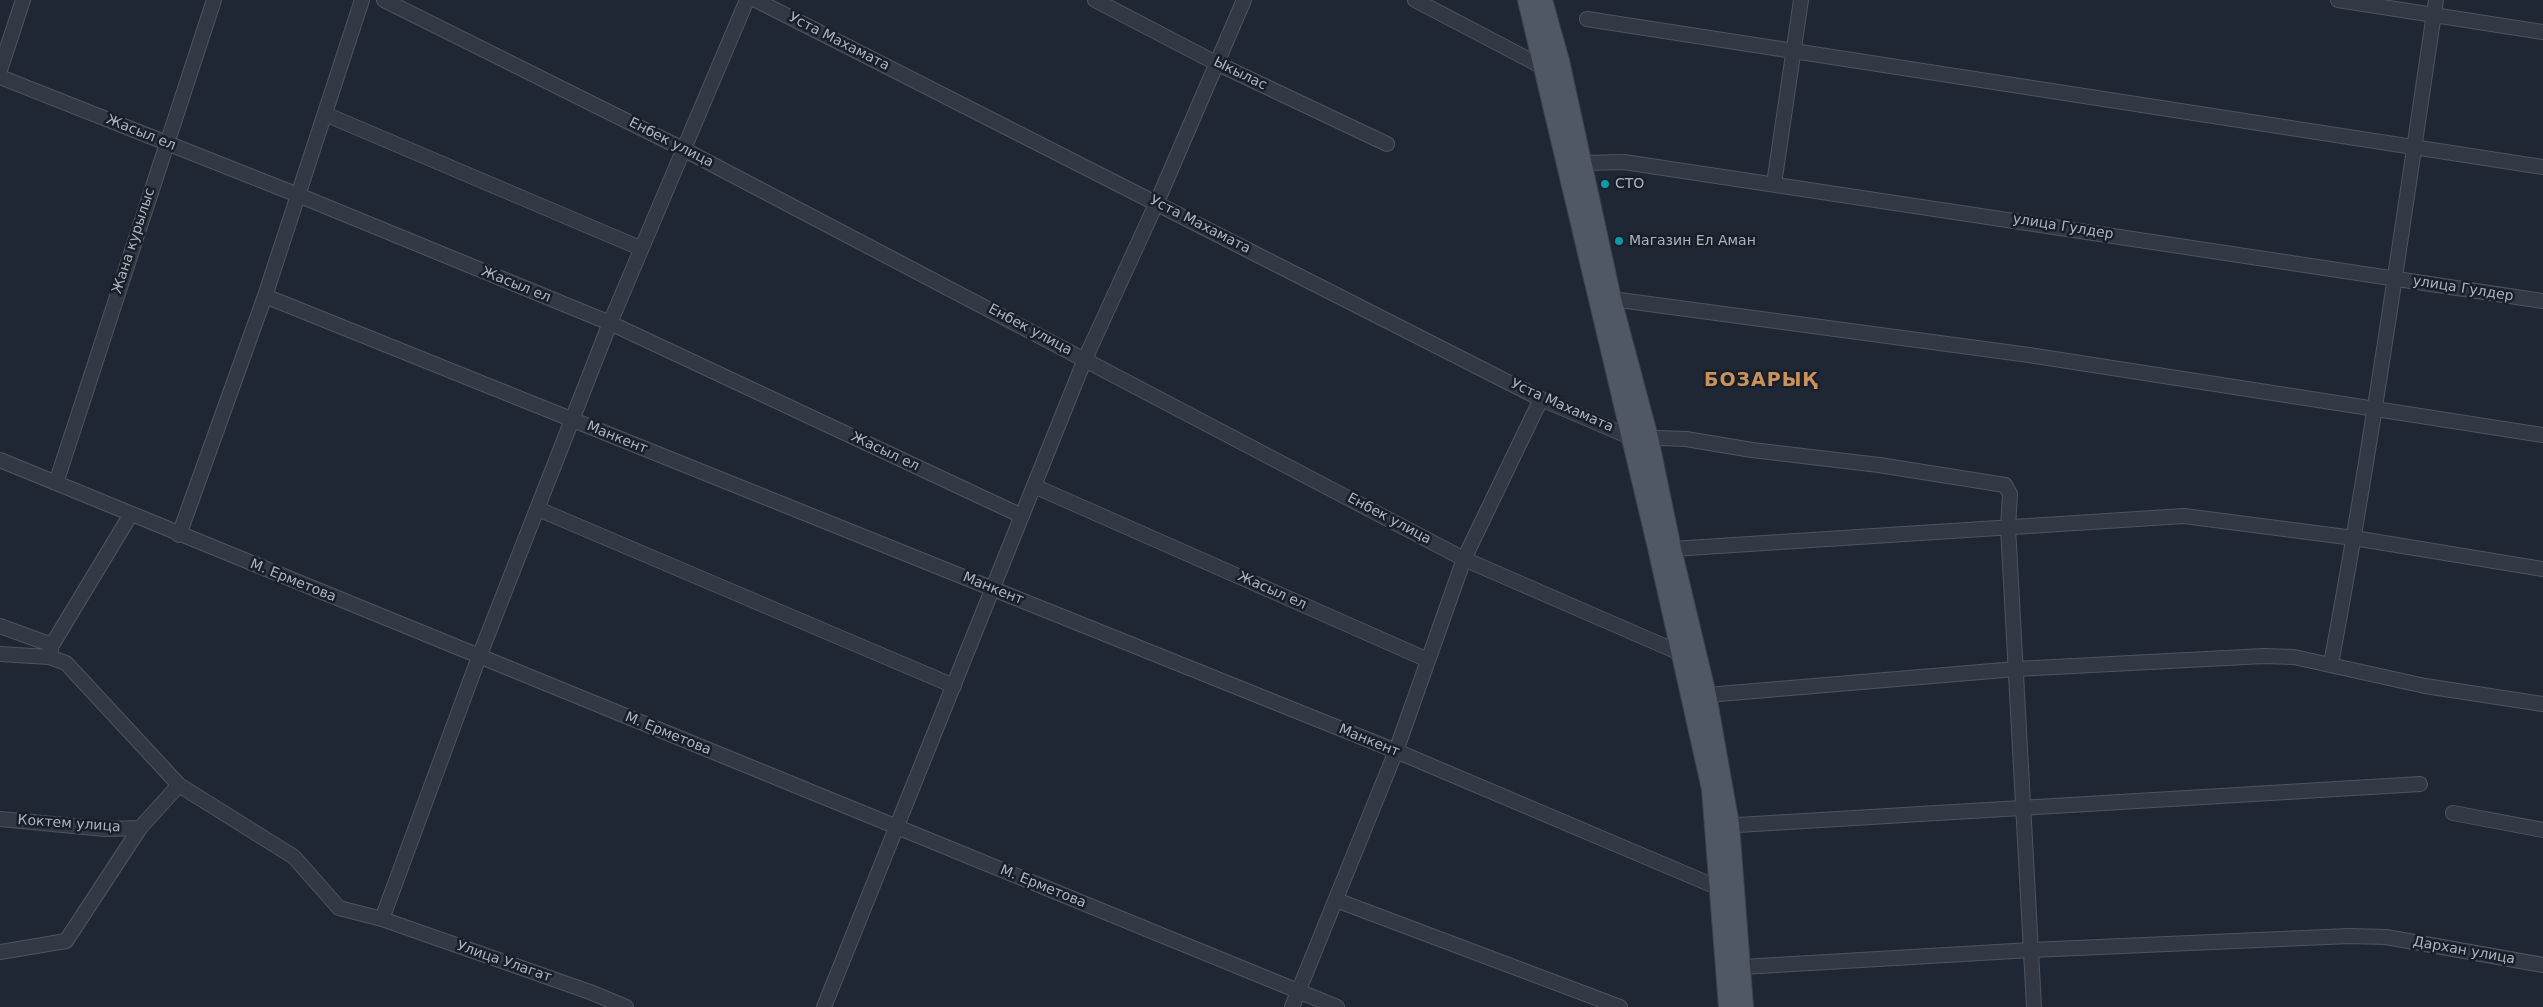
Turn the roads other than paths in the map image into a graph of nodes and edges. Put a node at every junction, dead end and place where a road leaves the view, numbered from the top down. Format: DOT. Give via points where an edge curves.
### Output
graph roads {
  1 [pos="23,0"];
  2 [pos="214,0"];
  3 [pos="362,0"];
  4 [pos="384,0"];
  5 [pos="747,0"];
  6 [pos="756,0"];
  7 [pos="1095,0"];
  8 [pos="1244,0"];
  9 [pos="1415,0"];
  10 [pos="1527,0"];
  11 [pos="1543,0"];
  12 [pos="1801,0"];
  13 [pos="2338,0"];
  14 [pos="2436,0"];
  15 [pos="2434,15"];
  16 [pos="1587,19"];
  17 [pos="2543,32"];
  18 [pos="1794,51"];
  19 [pos="1216,63"];
  20 [pos="1543,67"];
  21 [pos="0,70"];
  22 [pos="0,77"];
  23 [pos="325,114"];
  24 [pos="166,144"];
  25 [pos="1387,144"];
  26 [pos="2414,148"];
  27 [pos="683,149"];
  28 [pos="1582,163"];
  29 [pos="2543,167"];
  30 [pos="1774,184"];
  31 [pos="298,195"];
  32 [pos="1156,202"];
  33 [pos="640,248"];
  34 [pos="2395,278"];
  35 [pos="265,296"];
  36 [pos="1612,299"];
  37 [pos="2543,301"];
  38 [pos="610,323"];
  39 [pos="1085,359"];
  40 [pos="1540,399"];
  41 [pos="2373,409"];
  42 [pos="574,420"];
  43 [pos="2543,435"];
  44 [pos="1630,436"];
  45 [pos="1649,438"];
  46 [pos="0,460"];
  47 [pos="56,483"];
  48 [pos="1034,486"];
  49 [pos="538,509"];
  50 [pos="131,514"];
  51 [pos="1022,516"];
  52 [pos="2008,527"];
  53 [pos="179,535"];
  54 [pos="2354,538"];
  55 [pos="1672,549"];
  56 [pos="1464,559"];
  57 [pos="2543,569"];
  58 [pos="993,589"];
  59 [pos="0,626"];
  60 [pos="50,651"];
  61 [pos="1680,653"];
  62 [pos="0,654"];
  63 [pos="480,657"];
  64 [pos="1428,660"];
  65 [pos="2331,664"];
  66 [pos="2016,669"];
  67 [pos="954,686"];
  68 [pos="1707,695"];
  69 [pos="2543,704"];
  70 [pos="1396,751"];
  71 [pos="2420,784"];
  72 [pos="179,785"];
  73 [pos="2024,808"];
  74 [pos="2453,813"];
  75 [pos="0,819"];
  76 [pos="1722,826"];
  77 [pos="896,827"];
  78 [pos="140,828"];
  79 [pos="2543,830"];
  80 [pos="1718,888"];
  81 [pos="1336,900"];
  82 [pos="382,919"];
  83 [pos="2031,950"];
  84 [pos="0,952"];
  85 [pos="2543,965"];
  86 [pos="1742,967"];
  87 [pos="1298,991"];
  88 [pos="626,1007"];
  89 [pos="824,1007"];
  90 [pos="1292,1007"];
  91 [pos="1337,1007"];
  92 [pos="1620,1007"];
  93 [pos="1728,1007"];
  94 [pos="1744,1007"];
  95 [pos="2034,1007"];
  1 -- 21 [label="street"];
  2 -- 24 [label="street, Жана курылыс"];
  3 -- 23 [label="street"];
  4 -- 27 [label="street, Енбек улица"];
  5 -- 27 [label="street"];
  6 -- 32 [label="street, Уста Махамата"];
  7 -- 19 [label="street, Ыкылас"];
  8 -- 19 [label="street"];
  9 -- 20 [label="street"];
  10 -- 20 [label="main road"];
  11 -- 28 [label="main road"];
  12 -- 18 [label="street"];
  13 -- 15 [label="street"];
  14 -- 15 [label="street"];
  15 -- 17 [label="street"];
  15 -- 26 [label="street"];
  16 -- 18 [label="street"];
  18 -- 26 [label="street"];
  18 -- 30 [label="street"];
  19 -- 25 [label="street, Ыкылас"];
  19 -- 32 [label="street"];
  20 -- 44 [label="main road"];
  22 -- 24 [label="street, Жасыл ел"];
  23 -- 31 [label="street"];
  23 -- 33 [label="street"];
  24 -- 31 [label="street, Жасыл ел"];
  24 -- 47 [label="street, Жана курылыс"];
  26 -- 29 [label="street"];
  26 -- 34 [label="street"];
  27 -- 33 [label="street"];
  27 -- 39 [label="street, Енбек улица"];
  28 -- 30 [label="street, улица Гулдер" via="1624,162"];
  28 -- 36 [label="main road"];
  30 -- 34 [label="street, улица Гулдер"];
  31 -- 35 [label="street"];
  31 -- 38 [label="street, Жасыл ел"];
  32 -- 39 [label="street"];
  32 -- 40 [label="street, Уста Махамата"];
  33 -- 38 [label="street"];
  34 -- 37 [label="street, улица Гулдер"];
  34 -- 41 [label="street"];
  35 -- 42 [label="street, Манкент"];
  35 -- 53 [label="street"];
  36 -- 41 [label="street" via="2029,355"];
  36 -- 45 [label="main road"];
  38 -- 42 [label="street"];
  38 -- 51 [label="street, Жасыл ел"];
  39 -- 48 [label="street"];
  39 -- 56 [label="street, Енбек улица"];
  40 -- 44 [label="street, Уста Махамата"];
  40 -- 56 [label="street"];
  41 -- 43 [label="street"];
  41 -- 54 [label="street"];
  42 -- 49 [label="street"];
  42 -- 58 [label="street, Манкент"];
  44 -- 45 [label="street, Уста Махамата"];
  44 -- 61 [label="main road"];
  45 -- 52 [label="street, Уста Махамата" via="1686,439 2003,484 2010,494"];
  45 -- 55 [label="main road"];
  46 -- 47 [label="street, М. Ерметова"];
  47 -- 50 [label="street, М. Ерметова"];
  48 -- 51 [label="street"];
  48 -- 64 [label="street, Жасыл ел"];
  49 -- 63 [label="street"];
  49 -- 67 [label="street"];
  50 -- 53 [label="street, М. Ерметова"];
  50 -- 60 [label="street"];
  51 -- 58 [label="street"];
  52 -- 54 [label="street" via="2184,516"];
  52 -- 55 [label="street"];
  52 -- 66 [label="street, Уста Махамата"];
  53 -- 63 [label="street, М. Ерметова"];
  54 -- 57 [label="street"];
  54 -- 65 [label="street"];
  55 -- 68 [label="main road"];
  56 -- 61 [label="street, Енбек улица"];
  56 -- 64 [label="street"];
  58 -- 67 [label="street"];
  58 -- 70 [label="street, Манкент"];
  59 -- 60 [label="street, Улица Улагат"];
  60 -- 62 [label="street"];
  60 -- 72 [label="street, Улица Улагат" via="66,663"];
  61 -- 76 [label="main road"];
  63 -- 77 [label="street, М. Ерметова"];
  63 -- 82 [label="street"];
  64 -- 70 [label="street"];
  65 -- 66 [label="street" via="2294,657 2264,656"];
  65 -- 69 [label="street" via="2425,686"];
  66 -- 68 [label="street"];
  66 -- 73 [label="street, Уста Махамата"];
  67 -- 77 [label="street"];
  68 -- 76 [label="main road"];
  70 -- 80 [label="street, Манкент"];
  70 -- 81 [label="street"];
  71 -- 73 [label="street"];
  72 -- 78 [label="street, Коктем улица"];
  72 -- 82 [label="street, Улица Улагат" via="294,857 340,908"];
  73 -- 76 [label="street"];
  73 -- 83 [label="street, Уста Махамата"];
  74 -- 79 [label="street"];
  75 -- 78 [label="street, Коктем улица" via="105,829"];
  76 -- 80 [label="main road"];
  76 -- 86 [label="main road"];
  77 -- 87 [label="street, М. Ерметова"];
  77 -- 89 [label="street"];
  78 -- 84 [label="street" via="66,942"];
  80 -- 93 [label="main road"];
  81 -- 87 [label="street"];
  81 -- 92 [label="street"];
  82 -- 88 [label="street, Улица Улагат"];
  83 -- 85 [label="street, Дархан улица" via="2386,937"];
  83 -- 86 [label="street, Дархан улица"];
  83 -- 95 [label="street, Уста Махамата"];
  86 -- 94 [label="main road"];
  87 -- 90 [label="street"];
  87 -- 91 [label="street, М. Ерметова"];
}
